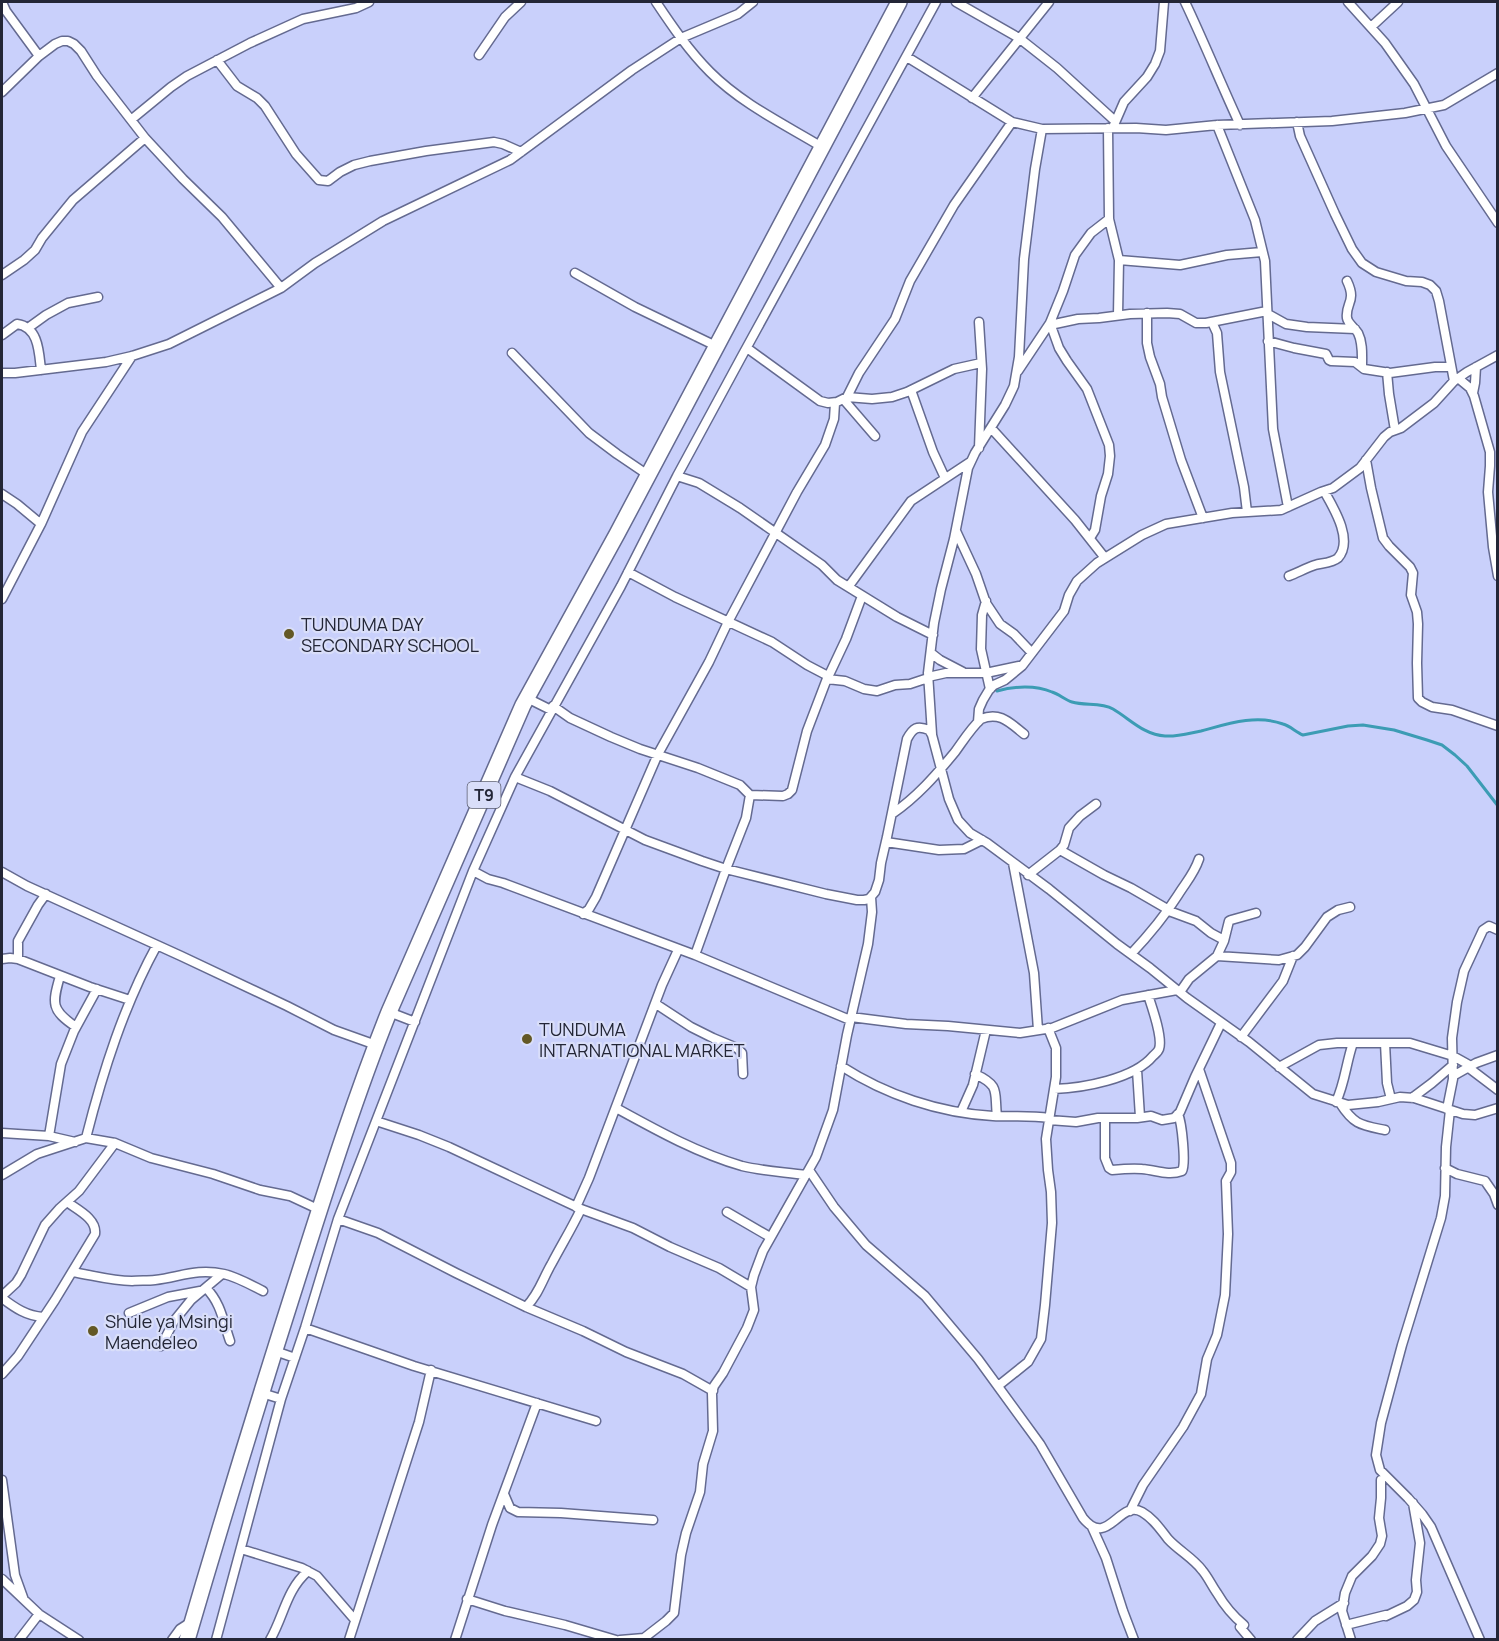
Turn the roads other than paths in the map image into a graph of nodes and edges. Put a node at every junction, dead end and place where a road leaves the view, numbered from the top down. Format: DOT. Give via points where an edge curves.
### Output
graph roads {
  1 [pos="2,2"];
  2 [pos="369,2"];
  3 [pos="521,2"];
  4 [pos="656,2"];
  5 [pos="753,2"];
  6 [pos="899,2"];
  7 [pos="936,2"];
  8 [pos="956,2"];
  9 [pos="1049,2"];
  10 [pos="1164,2"];
  11 [pos="1185,2"];
  12 [pos="1348,2"];
  13 [pos="1398,2"];
  14 [pos="1371,27"];
  15 [pos="681,38"];
  16 [pos="1019,38"];
  17 [pos="479,55"];
  18 [pos="39,56"];
  19 [pos="907,57"];
  20 [pos="217,60"];
  21 [pos="1497,73"];
  22 [pos="2,92"];
  23 [pos="972,98"];
  24 [pos="1427,108"];
  25 [pos="132,119"];
  26 [pos="1012,122"];
  27 [pos="1297,122"];
  28 [pos="1216,125"];
  29 [pos="1240,125"];
  30 [pos="1112,126"];
  31 [pos="1042,129"];
  32 [pos="145,138"];
  33 [pos="822,147"];
  34 [pos="521,152"];
  35 [pos="1109,219"];
  36 [pos="1497,223"];
  37 [pos="1262,252"];
  38 [pos="1119,260"];
  39 [pos="575,273"];
  40 [pos="2,274"];
  41 [pos="1347,281"];
  42 [pos="281,288"];
  43 [pos="98,297"];
  44 [pos="1148,313"];
  45 [pos="1268,313"];
  46 [pos="1118,315"];
  47 [pos="979,322"];
  48 [pos="1212,322"];
  49 [pos="1050,324"];
  50 [pos="28,328"];
  51 [pos="1354,328"];
  52 [pos="2,334"];
  53 [pos="1268,341"];
  54 [pos="716,346"];
  55 [pos="747,348"];
  56 [pos="512,353"];
  57 [pos="1497,355"];
  58 [pos="132,356"];
  59 [pos="981,363"];
  60 [pos="1362,366"];
  61 [pos="1476,367"];
  62 [pos="1451,368"];
  63 [pos="41,370"];
  64 [pos="1016,372"];
  65 [pos="1387,372"];
  66 [pos="2,373"];
  67 [pos="1456,380"];
  68 [pos="911,390"];
  69 [pos="1473,393"];
  70 [pos="842,400"];
  71 [pos="991,428"];
  72 [pos="1395,430"];
  73 [pos="875,436"];
  74 [pos="979,448"];
  75 [pos="1366,460"];
  76 [pos="972,461"];
  77 [pos="1493,472"];
  78 [pos="648,475"];
  79 [pos="677,477"];
  80 [pos="945,478"];
  81 [pos="1324,491"];
  82 [pos="2,494"];
  83 [pos="1288,507"];
  84 [pos="1247,512"];
  85 [pos="1203,518"];
  86 [pos="41,524"];
  87 [pos="956,531"];
  88 [pos="776,532"];
  89 [pos="1090,538"];
  90 [pos="1105,558"];
  91 [pos="628,572"];
  92 [pos="1289,576"];
  93 [pos="1497,576"];
  94 [pos="849,586"];
  95 [pos="862,596"];
  96 [pos="2,599"];
  97 [pos="986,601"];
  98 [pos="728,622"];
  99 [pos="933,635"];
  100 [pos="931,653"];
  101 [pos="1032,653"];
  102 [pos="1022,666"];
  103 [pos="963,673"];
  104 [pos="986,673"];
  105 [pos="827,677"];
  106 [pos="928,678"];
  107 [pos="990,689"];
  108 [pos="527,698"];
  109 [pos="552,708"];
  110 [pos="978,722"];
  111 [pos="1497,726"];
  112 [pos="1024,734"];
  113 [pos="932,735"];
  114 [pos="658,754"];
  115 [pos="940,770"];
  116 [pos="515,777"];
  117 [pos="750,795"];
  118 [pos="1096,804"];
  119 [pos="892,814"];
  120 [pos="625,830"];
  121 [pos="982,840"];
  122 [pos="886,842"];
  123 [pos="1060,850"];
  124 [pos="1199,859"];
  125 [pos="1013,863"];
  126 [pos="726,869"];
  127 [pos="2,872"];
  128 [pos="473,872"];
  129 [pos="1028,875"];
  130 [pos="46,894"];
  131 [pos="871,897"];
  132 [pos="1350,907"];
  133 [pos="1169,910"];
  134 [pos="1256,913"];
  135 [pos="583,915"];
  136 [pos="1497,930"];
  137 [pos="1224,940"];
  138 [pos="158,945"];
  139 [pos="678,950"];
  140 [pos="1131,954"];
  141 [pos="695,955"];
  142 [pos="1217,956"];
  143 [pos="1293,956"];
  144 [pos="2,959"];
  145 [pos="18,959"];
  146 [pos="60,976"];
  147 [pos="97,989"];
  148 [pos="1179,991"];
  149 [pos="1148,995"];
  150 [pos="130,1000"];
  151 [pos="656,1004"];
  152 [pos="389,1012"];
  153 [pos="851,1019"];
  154 [pos="415,1022"];
  155 [pos="1221,1023"];
  156 [pos="76,1027"];
  157 [pos="1048,1028"];
  158 [pos="986,1030"];
  159 [pos="1038,1030"];
  160 [pos="1241,1037"];
  161 [pos="1353,1043"];
  162 [pos="1385,1043"];
  163 [pos="376,1045"];
  164 [pos="1497,1055"];
  165 [pos="1453,1061"];
  166 [pos="841,1066"];
  167 [pos="1279,1067"];
  168 [pos="1470,1067"];
  169 [pos="1198,1069"];
  170 [pos="1137,1070"];
  171 [pos="743,1074"];
  172 [pos="975,1074"];
  173 [pos="1453,1076"];
  174 [pos="1054,1089"];
  175 [pos="1497,1090"];
  176 [pos="1412,1098"];
  177 [pos="1391,1099"];
  178 [pos="1338,1102"];
  179 [pos="616,1108"];
  180 [pos="1497,1108"];
  181 [pos="1448,1109"];
  182 [pos="961,1112"];
  183 [pos="1178,1114"];
  184 [pos="998,1116"];
  185 [pos="1140,1117"];
  186 [pos="1105,1118"];
  187 [pos="1049,1119"];
  188 [pos="376,1121"];
  189 [pos="1385,1130"];
  190 [pos="2,1133"];
  191 [pos="49,1136"];
  192 [pos="86,1138"];
  193 [pos="76,1142"];
  194 [pos="115,1143"];
  195 [pos="1445,1168"];
  196 [pos="807,1172"];
  197 [pos="2,1175"];
  198 [pos="67,1202"];
  199 [pos="1497,1205"];
  200 [pos="579,1208"];
  201 [pos="320,1210"];
  202 [pos="727,1212"];
  203 [pos="338,1219"];
  204 [pos="770,1237"];
  205 [pos="72,1272"];
  206 [pos="222,1274"];
  207 [pos="751,1287"];
  208 [pos="204,1289"];
  209 [pos="263,1291"];
  210 [pos="2,1297"];
  211 [pos="526,1307"];
  212 [pos="129,1313"];
  213 [pos="43,1317"];
  214 [pos="305,1329"];
  215 [pos="230,1341"];
  216 [pos="161,1346"];
  217 [pos="274,1352"];
  218 [pos="295,1358"];
  219 [pos="431,1370"];
  220 [pos="2,1374"];
  221 [pos="998,1386"];
  222 [pos="713,1391"];
  223 [pos="262,1393"];
  224 [pos="281,1400"];
  225 [pos="537,1403"];
  226 [pos="596,1421"];
  227 [pos="2,1480"];
  228 [pos="1381,1480"];
  229 [pos="504,1494"];
  230 [pos="1413,1503"];
  231 [pos="1130,1511"];
  232 [pos="653,1520"];
  233 [pos="1092,1527"];
  234 [pos="241,1549"];
  235 [pos="308,1571"];
  236 [pos="2,1579"];
  237 [pos="467,1599"];
  238 [pos="24,1600"];
  239 [pos="1344,1603"];
  240 [pos="39,1614"];
  241 [pos="355,1620"];
  242 [pos="192,1622"];
  243 [pos="1346,1625"];
  244 [pos="78,1639"];
  245 [pos="19,1640"];
  246 [pos="172,1640"];
  247 [pos="187,1640"];
  248 [pos="216,1640"];
  249 [pos="270,1640"];
  250 [pos="349,1640"];
  251 [pos="455,1640"];
  252 [pos="618,1640"];
  253 [pos="1134,1640"];
  254 [pos="1251,1640"];
  255 [pos="1297,1640"];
  256 [pos="1351,1640"];
  257 [pos="1480,1640"];
  1 -- 18 [label="street"];
  2 -- 20 [label="street" via="303,19"];
  3 -- 17 [label="street" via="505,17"];
  4 -- 15 [label="street"];
  5 -- 15 [label="street" via="738,14"];
  6 -- 33 [label="highway, T9"];
  7 -- 19 [label="street"];
  8 -- 16 [label="street"];
  9 -- 16 [label="street"];
  10 -- 30 [label="street" via="1160,51 1155,64 1124,102"];
  11 -- 29 [label="street"];
  12 -- 14 [label="street"];
  13 -- 14 [label="street"];
  14 -- 24 [label="street"];
  15 -- 33 [label="street" via="710,72 746,102"];
  15 -- 34 [label="street"];
  16 -- 23 [label="street"];
  16 -- 30 [label="street" via="1057,68"];
  18 -- 22 [label="street"];
  18 -- 25 [label="street" via="62,41 74,44"];
  19 -- 23 [label="street"];
  19 -- 55 [label="street"];
  20 -- 25 [label="street" via="179,81"];
  20 -- 34 [label="street" via="237,87 265,106 296,154 322,181 354,165 426,151 494,142"];
  21 -- 24 [label="street" via="1444,105"];
  23 -- 26 [label="street"];
  24 -- 27 [label="street" via="1364,118"];
  24 -- 36 [label="street" via="1446,146"];
  25 -- 32 [label="street"];
  26 -- 31 [label="street"];
  26 -- 70 [label="street" via="954,205 910,281 895,319"];
  27 -- 29 [label="street"];
  27 -- 62 [label="street" via="1335,214 1362,263 1392,278 1430,285 1436,291"];
  28 -- 29 [label="street"];
  28 -- 30 [label="street" via="1166,130"];
  28 -- 37 [label="street" via="1255,220"];
  30 -- 31 [label="street"];
  30 -- 35 [label="street"];
  31 -- 64 [label="street" via="1024,259"];
  32 -- 40 [label="street" via="74,200 35,250"];
  32 -- 42 [label="street" via="222,217"];
  33 -- 54 [label="highway, T9"];
  34 -- 42 [label="street" via="383,221"];
  35 -- 38 [label="street"];
  35 -- 49 [label="street" via="1091,233 1075,255"];
  37 -- 38 [label="street" via="1180,265"];
  37 -- 45 [label="street"];
  38 -- 46 [label="street"];
  39 -- 54 [label="street" via="635,308"];
  41 -- 51 [label="street" via="1352,296 1347,320"];
  42 -- 58 [label="street" via="169,344"];
  43 -- 50 [label="street" via="68,303"];
  44 -- 46 [label="street"];
  44 -- 48 [label="street" via="1174,312 1196,323"];
  44 -- 85 [label="street" via="1150,357"];
  45 -- 48 [label="street"];
  45 -- 51 [label="street" via="1287,324"];
  45 -- 53 [label="street"];
  46 -- 49 [label="street"];
  47 -- 59 [label="street"];
  48 -- 84 [label="street"];
  49 -- 64 [label="street"];
  49 -- 89 [label="street" via="1059,348 1087,389 1108,445 1108,474 1094,535"];
  50 -- 52 [label="street" via="17,324"];
  50 -- 63 [label="street" via="38,346"];
  51 -- 60 [label="street" via="1360,340"];
  53 -- 60 [label="street" via="1326,354 1331,361"];
  53 -- 83 [label="street" via="1273,429"];
  54 -- 78 [label="highway, T9"];
  55 -- 70 [label="street" via="820,401"];
  55 -- 79 [label="street"];
  56 -- 78 [label="street" via="589,433"];
  57 -- 61 [label="street"];
  58 -- 63 [label="street"];
  58 -- 86 [label="street" via="82,432"];
  59 -- 68 [label="street" via="954,369"];
  59 -- 74 [label="street"];
  60 -- 65 [label="street"];
  61 -- 67 [label="street"];
  61 -- 69 [label="street"];
  62 -- 65 [label="street"];
  62 -- 67 [label="street"];
  63 -- 66 [label="street"];
  64 -- 71 [label="street" via="1014,386"];
  65 -- 72 [label="street"];
  67 -- 69 [label="street"];
  67 -- 72 [label="street" via="1434,403"];
  68 -- 70 [label="street" via="892,397"];
  68 -- 80 [label="street"];
  69 -- 77 [label="street"];
  70 -- 73 [label="street"];
  70 -- 88 [label="street" via="825,445"];
  71 -- 74 [label="street"];
  71 -- 89 [label="street"];
  72 -- 75 [label="street" via="1376,445"];
  74 -- 76 [label="street"];
  75 -- 81 [label="street" via="1339,484"];
  75 -- 111 [label="street" via="1383,538 1413,573 1418,698 1432,707"];
  76 -- 80 [label="street"];
  76 -- 87 [label="street"];
  77 -- 93 [label="street" via="1488,492"];
  78 -- 108 [label="highway, T9"];
  79 -- 88 [label="street" via="699,483"];
  79 -- 91 [label="street"];
  80 -- 94 [label="street" via="910,501"];
  81 -- 83 [label="street"];
  81 -- 92 [label="street" via="1344,535 1340,553 1331,561"];
  82 -- 86 [label="street"];
  83 -- 84 [label="street"];
  84 -- 85 [label="street"];
  85 -- 90 [label="street" via="1166,524"];
  86 -- 96 [label="street"];
  87 -- 97 [label="street"];
  87 -- 99 [label="street" via="940,589"];
  88 -- 94 [label="street"];
  88 -- 98 [label="street"];
  89 -- 90 [label="street"];
  90 -- 101 [label="street" via="1077,581 1064,611"];
  91 -- 98 [label="street"];
  91 -- 109 [label="street"];
  94 -- 95 [label="street"];
  95 -- 99 [label="street"];
  95 -- 105 [label="street"];
  97 -- 101 [label="street" via="1000,624"];
  97 -- 104 [label="street" via="981,649"];
  98 -- 105 [label="street" via="772,642"];
  98 -- 114 [label="street"];
  99 -- 100 [label="street"];
  100 -- 103 [label="street"];
  100 -- 106 [label="street"];
  101 -- 102 [label="street"];
  102 -- 104 [label="street"];
  102 -- 107 [label="street"];
  103 -- 104 [label="street"];
  103 -- 106 [label="street"];
  104 -- 107 [label="street"];
  105 -- 106 [label="street" via="877,691"];
  105 -- 117 [label="street" via="807,731 792,790 783,796"];
  106 -- 113 [label="street"];
  107 -- 110 [label="street" via="979,709"];
  108 -- 109 [label="street"];
  108 -- 152 [label="highway, T9"];
  109 -- 114 [label="street" via="611,738"];
  109 -- 116 [label="street"];
  110 -- 112 [label="street" via="990,715 1001,717"];
  110 -- 115 [label="street"];
  113 -- 115 [label="street"];
  113 -- 119 [label="street" via="920,727 911,731"];
  114 -- 117 [label="street" via="740,786"];
  114 -- 120 [label="street"];
  115 -- 119 [label="street"];
  115 -- 121 [label="street" via="958,820"];
  116 -- 120 [label="street" via="550,790"];
  116 -- 128 [label="street"];
  117 -- 126 [label="street" via="746,818"];
  118 -- 123 [label="street" via="1069,828"];
  119 -- 122 [label="street"];
  120 -- 126 [label="street"];
  120 -- 135 [label="street" via="596,897"];
  121 -- 122 [label="street" via="964,849 939,850"];
  121 -- 125 [label="street"];
  122 -- 131 [label="street" via="879,880"];
  123 -- 129 [label="street"];
  123 -- 133 [label="street"];
  124 -- 133 [label="street" via="1192,877"];
  125 -- 129 [label="street"];
  125 -- 159 [label="street" via="1034,973"];
  126 -- 131 [label="street" via="857,900"];
  126 -- 141 [label="street"];
  127 -- 130 [label="street"];
  128 -- 135 [label="street"];
  128 -- 154 [label="street"];
  129 -- 140 [label="street"];
  130 -- 138 [label="street"];
  130 -- 145 [label="street" via="18,941"];
  131 -- 153 [label="street" via="868,944"];
  132 -- 143 [label="street" via="1327,917 1305,947"];
  133 -- 137 [label="street" via="1196,921"];
  133 -- 140 [label="street"];
  134 -- 137 [label="street" via="1231,920"];
  135 -- 139 [label="street"];
  136 -- 165 [label="street" via="1485,927 1464,971 1452,1038"];
  137 -- 142 [label="street"];
  138 -- 150 [label="street"];
  138 -- 163 [label="street" via="334,1030"];
  139 -- 141 [label="street"];
  139 -- 151 [label="street"];
  140 -- 148 [label="street"];
  141 -- 153 [label="street"];
  142 -- 143 [label="street" via="1280,960"];
  142 -- 148 [label="street"];
  143 -- 160 [label="street" via="1283,981"];
  144 -- 145 [label="street"];
  145 -- 146 [label="street"];
  146 -- 147 [label="street"];
  146 -- 156 [label="street" via="54,1004"];
  147 -- 150 [label="street"];
  147 -- 156 [label="street"];
  148 -- 149 [label="street"];
  148 -- 155 [label="street"];
  149 -- 157 [label="street" via="1122,1000"];
  149 -- 170 [label="street" via="1157,1022 1159,1049"];
  150 -- 192 [label="street" via="106,1064"];
  151 -- 171 [label="street" via="692,1027 737,1048 742,1053"];
  151 -- 179 [label="street"];
  152 -- 154 [label="street"];
  152 -- 163 [label="highway, T9"];
  153 -- 158 [label="street"];
  153 -- 166 [label="street"];
  154 -- 188 [label="street"];
  155 -- 160 [label="street"];
  155 -- 169 [label="street"];
  156 -- 191 [label="street" via="61,1064"];
  157 -- 159 [label="street"];
  157 -- 174 [label="street" via="1056,1048"];
  158 -- 159 [label="street"];
  158 -- 172 [label="street"];
  160 -- 167 [label="street"];
  161 -- 162 [label="street"];
  161 -- 167 [label="street" via="1319,1045"];
  161 -- 178 [label="street"];
  162 -- 165 [label="street" via="1410,1042"];
  162 -- 177 [label="street"];
  163 -- 201 [label="highway, T9"];
  164 -- 168 [label="street"];
  165 -- 168 [label="street"];
  165 -- 173 [label="street"];
  165 -- 176 [label="street"];
  166 -- 182 [label="street" via="882,1089"];
  166 -- 196 [label="street" via="833,1110"];
  167 -- 178 [label="street" via="1313,1094"];
  168 -- 173 [label="street"];
  168 -- 175 [label="street"];
  169 -- 183 [label="street"];
  169 -- 231 [label="street" via="1231,1163 1226,1181 1225,1295 1201,1394"];
  170 -- 174 [label="street" via="1095,1083"];
  170 -- 185 [label="street"];
  172 -- 182 [label="street"];
  172 -- 184 [label="street" via="988,1080 993,1088"];
  173 -- 181 [label="street"];
  174 -- 187 [label="street"];
  176 -- 177 [label="street"];
  176 -- 181 [label="street"];
  177 -- 178 [label="street" via="1348,1105"];
  178 -- 189 [label="street" via="1355,1122"];
  179 -- 196 [label="street" via="712,1156 744,1166"];
  179 -- 200 [label="street"];
  180 -- 181 [label="street" via="1475,1115"];
  181 -- 195 [label="street"];
  182 -- 184 [label="street"];
  183 -- 185 [label="street" via="1162,1120"];
  183 -- 186 [label="street" via="1184,1166 1175,1173 1109,1168 1105,1158"];
  184 -- 187 [label="street"];
  185 -- 186 [label="street"];
  186 -- 187 [label="street" via="1076,1122"];
  187 -- 221 [label="street" via="1046,1139 1052,1223 1041,1340 1028,1362"];
  188 -- 200 [label="street" via="449,1148"];
  188 -- 203 [label="street"];
  190 -- 191 [label="street"];
  191 -- 193 [label="street"];
  192 -- 193 [label="street"];
  192 -- 194 [label="street"];
  193 -- 197 [label="street" via="37,1154"];
  194 -- 198 [label="street"];
  194 -- 201 [label="street" via="151,1158 290,1196"];
  195 -- 199 [label="street" via="1485,1181"];
  195 -- 230 [label="street" via="1441,1218 1377,1441 1380,1470"];
  196 -- 204 [label="street"];
  196 -- 221 [label="street" via="866,1245 926,1296"];
  198 -- 205 [label="street" via="96,1228"];
  198 -- 210 [label="street" via="45,1225 16,1283"];
  200 -- 207 [label="street" via="633,1228"];
  200 -- 211 [label="street" via="540,1289"];
  201 -- 217 [label="highway, T9"];
  202 -- 204 [label="street"];
  203 -- 211 [label="street" via="378,1233"];
  203 -- 214 [label="street"];
  204 -- 207 [label="street"];
  205 -- 206 [label="street" via="129,1281 184,1273"];
  205 -- 213 [label="street"];
  206 -- 208 [label="street"];
  206 -- 209 [label="street"];
  207 -- 222 [label="street" via="754,1310"];
  208 -- 212 [label="street"];
  208 -- 215 [label="street" via="220,1306"];
  208 -- 216 [label="street" via="174,1321"];
  210 -- 213 [label="street" via="25,1313"];
  211 -- 222 [label="street" via="683,1374"];
  213 -- 220 [label="street"];
  214 -- 218 [label="street"];
  214 -- 219 [label="street"];
  217 -- 218 [label="street"];
  217 -- 223 [label="highway, T9"];
  218 -- 224 [label="street"];
  219 -- 225 [label="street"];
  219 -- 241 [label="street" via="419,1422"];
  221 -- 233 [label="street"];
  222 -- 252 [label="street" via="713,1431 681,1555 674,1613 644,1638"];
  223 -- 224 [label="street"];
  223 -- 242 [label="highway, T9"];
  224 -- 234 [label="street"];
  225 -- 226 [label="street"];
  225 -- 229 [label="street"];
  227 -- 238 [label="street" via="15,1575"];
  228 -- 239 [label="street" via="1380,1544 1352,1576"];
  229 -- 232 [label="street" via="510,1508 518,1512"];
  229 -- 237 [label="street"];
  230 -- 243 [label="street" via="1420,1543 1414,1600 1386,1616"];
  230 -- 257 [label="street" via="1431,1527"];
  231 -- 233 [label="street" via="1102,1529"];
  231 -- 254 [label="street" via="1140,1511 1157,1524 1202,1569"];
  233 -- 253 [label="street"];
  234 -- 235 [label="street"];
  234 -- 248 [label="street"];
  235 -- 241 [label="street" via="317,1576"];
  235 -- 249 [label="street" via="290,1593"];
  236 -- 238 [label="street"];
  237 -- 251 [label="street"];
  237 -- 252 [label="street"];
  238 -- 240 [label="street"];
  239 -- 243 [label="street"];
  239 -- 255 [label="street" via="1315,1620"];
  240 -- 244 [label="street"];
  240 -- 245 [label="street"];
  241 -- 250 [label="street"];
  242 -- 246 [label="street"];
  242 -- 247 [label="highway, T9"];
  243 -- 256 [label="street"];
}
